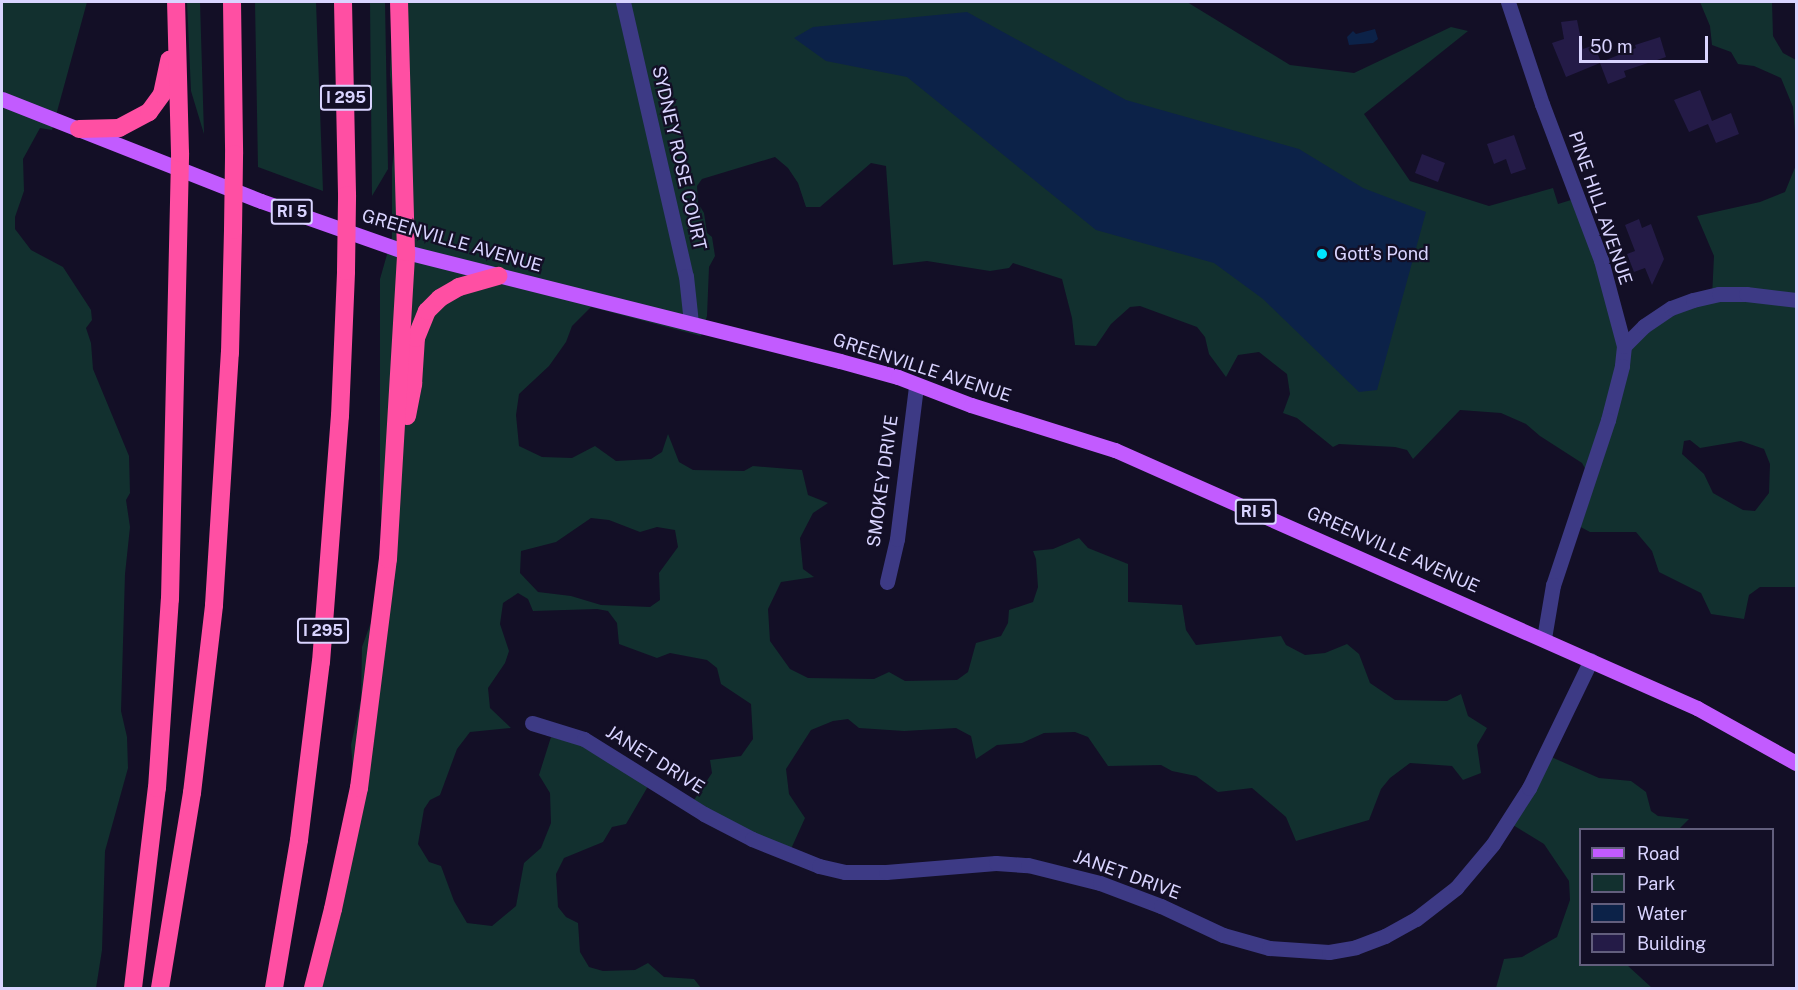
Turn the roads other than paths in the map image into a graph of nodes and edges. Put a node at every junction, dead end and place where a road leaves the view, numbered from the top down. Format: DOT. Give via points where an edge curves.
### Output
graph roads {
  1 [pos="168,2"];
  2 [pos="176,2"];
  3 [pos="232,2"];
  4 [pos="343,2"];
  5 [pos="399,2"];
  6 [pos="622,2"];
  7 [pos="1508,2"];
  8 [pos="2,99"];
  9 [pos="79,129"];
  10 [pos="180,169"];
  11 [pos="406,252"];
  12 [pos="498,276"];
  13 [pos="1797,300"];
  14 [pos="692,323"];
  15 [pos="1624,346"];
  16 [pos="916,386"];
  17 [pos="396,446"];
  18 [pos="887,582"];
  19 [pos="1544,638"];
  20 [pos="1591,660"];
  21 [pos="532,723"];
  22 [pos="1797,763"];
  23 [pos="133,988"];
  24 [pos="160,988"];
  25 [pos="274,988"];
  26 [pos="313,988"];
  1 -- 9 [label="highway" via="168,74 156,104 140,119 119,128"];
  2 -- 10 [label="highway"];
  3 -- 24 [label="highway, bridge" via="231,352 214,604 192,793"];
  4 -- 25 [label="highway, I 295, bridge" via="347,195 339,437 320,673"];
  5 -- 11 [label="highway"];
  6 -- 14 [label="street, SYDNEY ROSE COURT" via="686,276"];
  7 -- 15 [label="street, PINE HILL AVENUE" via="1601,260"];
  8 -- 9 [label="main road, GREENVILLE AVENUE / RI 5"];
  9 -- 10 [label="main road, GREENVILLE AVENUE / RI 5"];
  10 -- 11 [label="main road, GREENVILLE AVENUE / RI 5"];
  10 -- 23 [label="highway" via="166,665 150,852"];
  11 -- 12 [label="main road, GREENVILLE AVENUE / RI 5"];
  11 -- 17 [label="highway"];
  12 -- 14 [label="main road, GREENVILLE AVENUE / RI 5"];
  12 -- 17 [label="highway" via="447,293 433,303 422,319 416,338 411,404"];
  13 -- 15 [label="street" via="1719,294 1693,300 1671,308 1644,326"];
  14 -- 16 [label="main road, GREENVILLE AVENUE / RI 5" via="869,369"];
  15 -- 19 [label="street, PINE HILL AVENUE" via="1608,420 1553,585"];
  16 -- 18 [label="street, SMOKEY DRIVE" via="897,539"];
  16 -- 19 [label="main road, GREENVILLE AVENUE / RI 5" via="1115,450"];
  17 -- 26 [label="highway" via="369,726 347,848"];
  19 -- 20 [label="main road, GREENVILLE AVENUE / RI 5"];
  20 -- 21 [label="street, JANET DRIVE" via="1529,788 1493,844 1456,888 1416,919 1385,936 1329,952 1269,948 1223,935 1100,883 1028,865 996,863 886,872 845,872 819,866 752,839 704,814 584,739"];
  20 -- 22 [label="main road, GREENVILLE AVENUE / RI 5" via="1697,708"];
}
